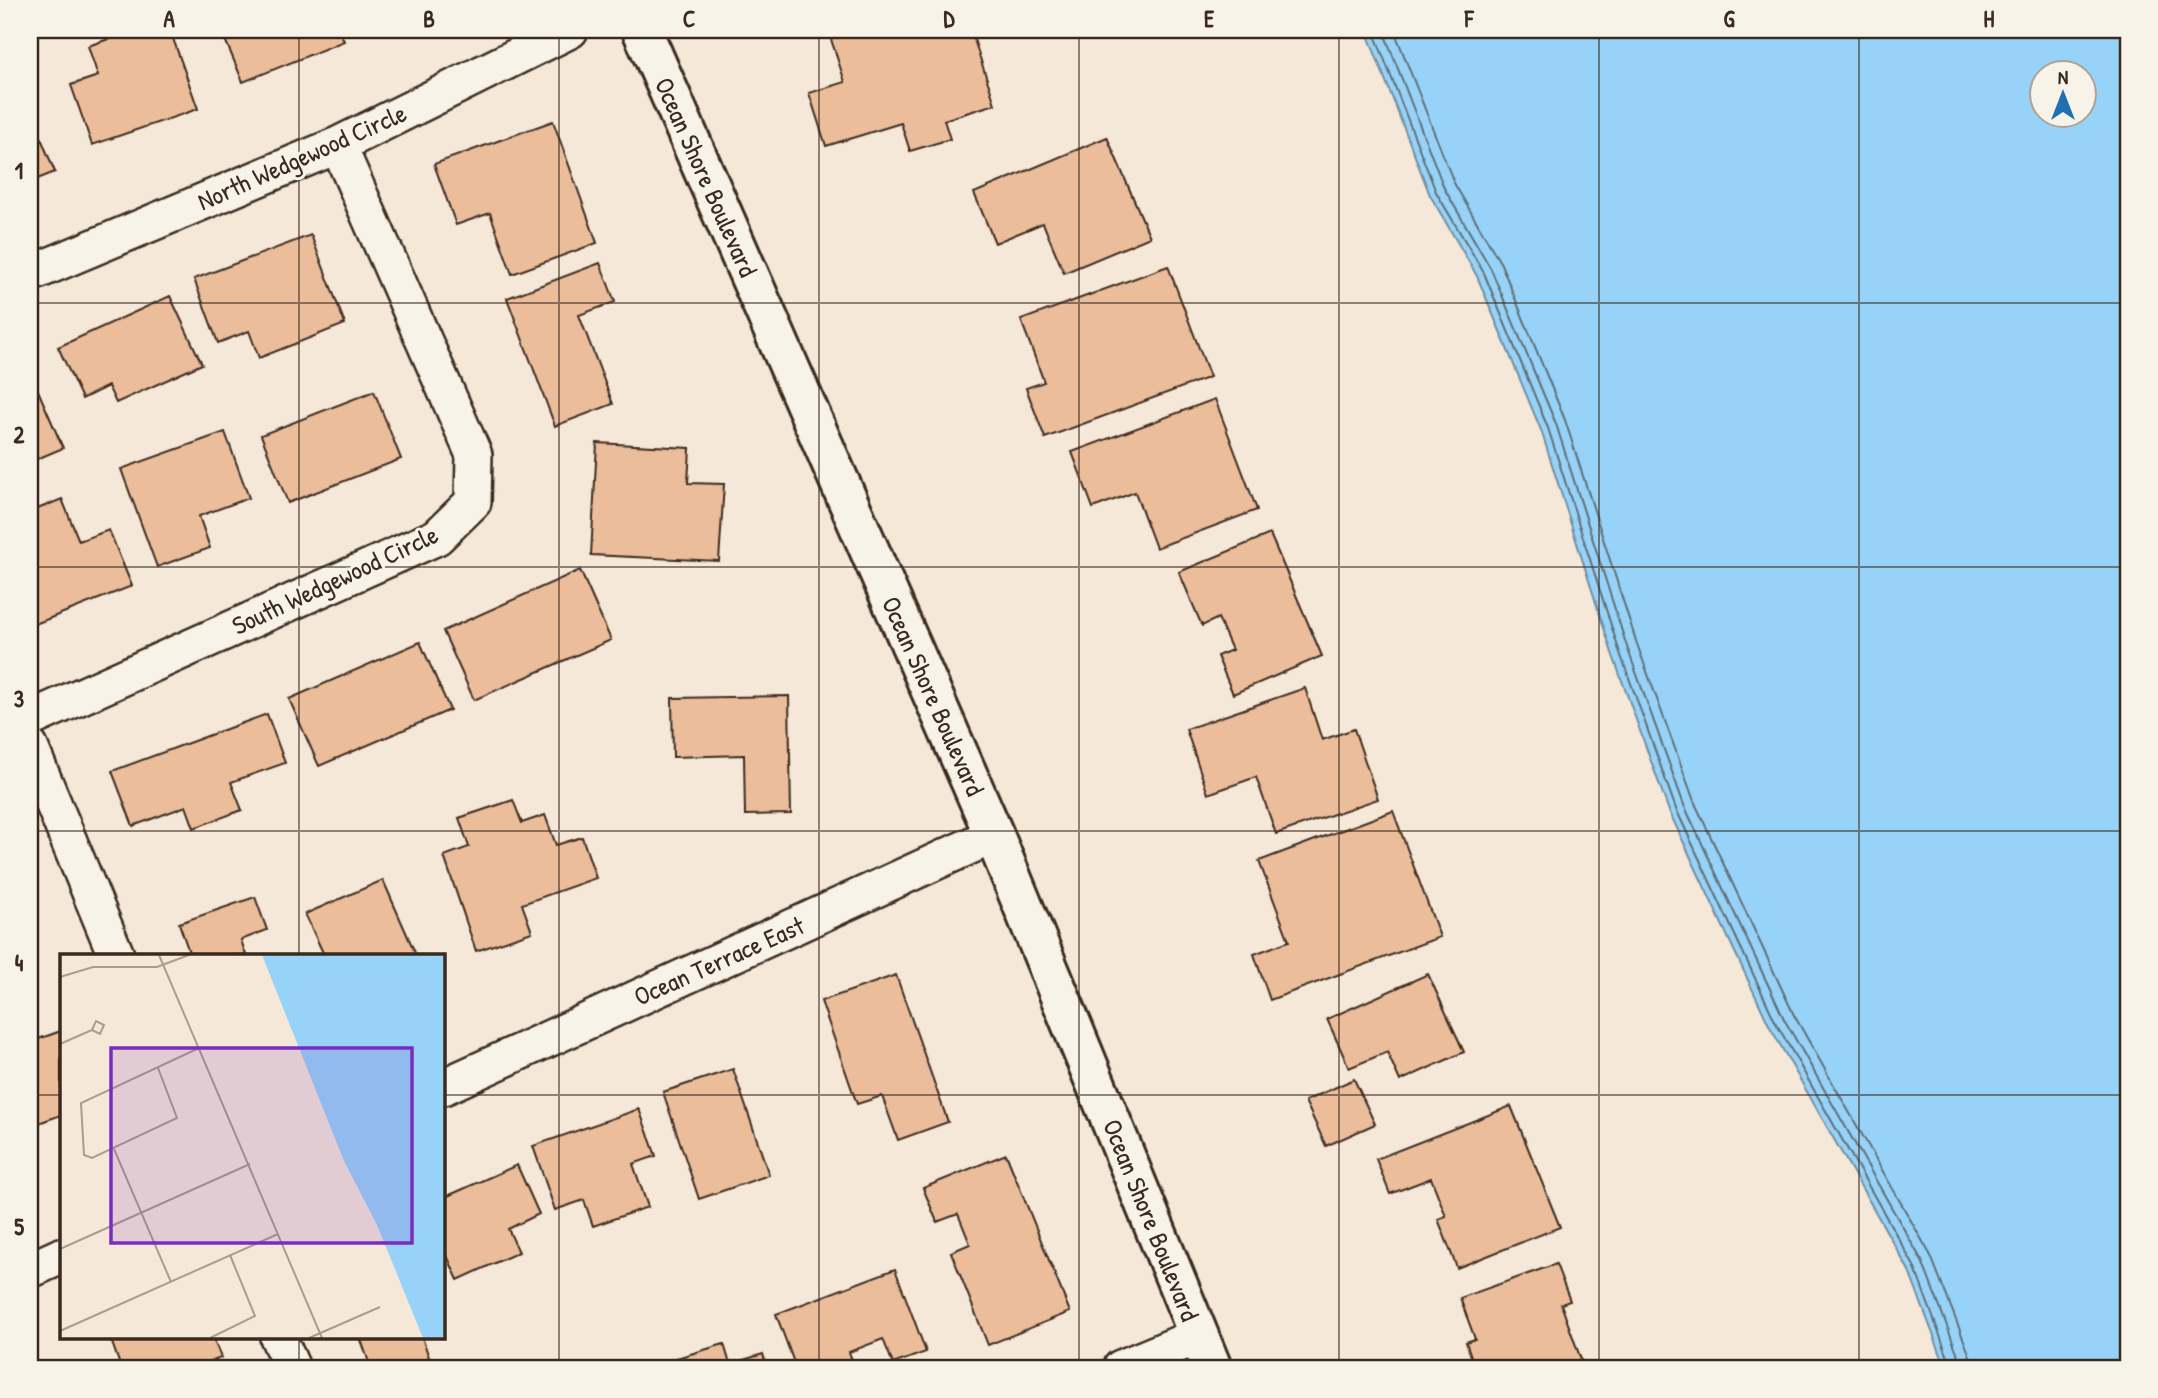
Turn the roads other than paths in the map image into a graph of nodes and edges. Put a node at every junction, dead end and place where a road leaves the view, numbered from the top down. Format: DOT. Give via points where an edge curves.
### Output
graph roads {
  1 [pos="570,30"];
  2 [pos="642,30"];
  3 [pos="338,145"];
  4 [pos="30,274"];
  5 [pos="30,719"];
  6 [pos="30,747"];
  7 [pos="994,835"];
  8 [pos="116,954"];
  9 [pos="444,1087"];
  10 [pos="60,1256"];
  11 [pos="30,1270"];
  12 [pos="278,1338"];
  13 [pos="1205,1352"];
  14 [pos="292,1368"];
  15 [pos="1121,1368"];
  1 -- 3 [label="street, North Wedgewood Circle"];
  2 -- 7 [label="main road, Ocean Shore Boulevard"];
  3 -- 4 [label="street, North Wedgewood Circle"];
  3 -- 5 [label="street, South Wedgewood Circle" via="474,455 473,502 437,537"];
  6 -- 8 [label="street"];
  7 -- 9 [label="street, Ocean Terrace East"];
  7 -- 13 [label="main road, Ocean Shore Boulevard"];
  10 -- 11 [label="street"];
  12 -- 14 [label="street"];
  13 -- 15 [label="street"];
}
